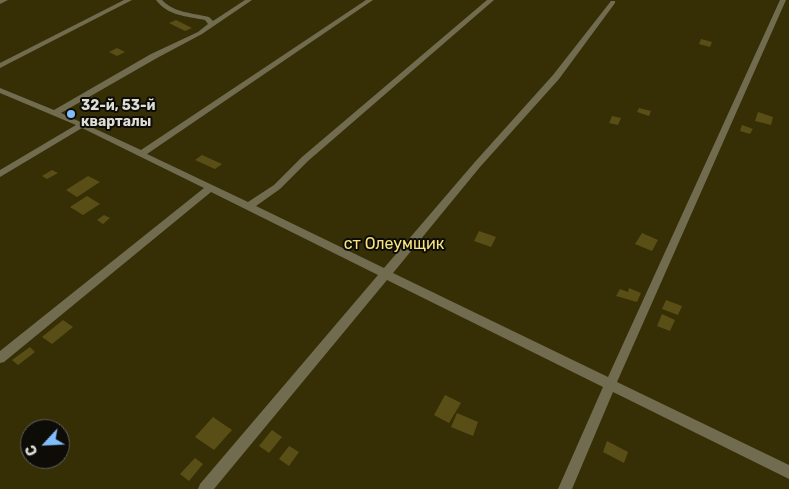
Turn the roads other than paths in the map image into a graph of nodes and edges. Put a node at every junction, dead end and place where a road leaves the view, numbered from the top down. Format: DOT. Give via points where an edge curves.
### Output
graph roads {
  1 [pos="5,0"];
  2 [pos="129,0"];
  3 [pos="159,0"];
  4 [pos="249,0"];
  5 [pos="370,0"];
  6 [pos="491,0"];
  7 [pos="782,0"];
  8 [pos="0,2"];
  9 [pos="613,2"];
  10 [pos="212,25"];
  11 [pos="0,66"];
  12 [pos="0,90"];
  13 [pos="55,113"];
  14 [pos="82,125"];
  15 [pos="141,154"];
  16 [pos="0,174"];
  17 [pos="210,188"];
  18 [pos="248,207"];
  19 [pos="385,274"];
  20 [pos="0,358"];
  21 [pos="610,385"];
  22 [pos="789,472"];
  23 [pos="205,489"];
  24 [pos="565,489"];
  1 -- 8 [label="lane"];
  2 -- 11 [label="lane"];
  3 -- 10 [label="lane" via="168,10 207,18"];
  4 -- 10 [label="lane"];
  5 -- 15 [label="lane"];
  6 -- 18 [label="lane" via="304,159 277,187"];
  7 -- 21 [label="lane"];
  9 -- 19 [label="lane" via="556,77"];
  10 -- 13 [label="lane"];
  12 -- 13 [label="lane"];
  13 -- 14 [label="lane"];
  14 -- 15 [label="lane"];
  14 -- 16 [label="lane"];
  15 -- 17 [label="lane"];
  17 -- 18 [label="lane"];
  17 -- 20 [label="lane"];
  18 -- 19 [label="lane"];
  19 -- 21 [label="lane"];
  19 -- 23 [label="lane"];
  21 -- 22 [label="lane"];
  21 -- 24 [label="lane"];
}
